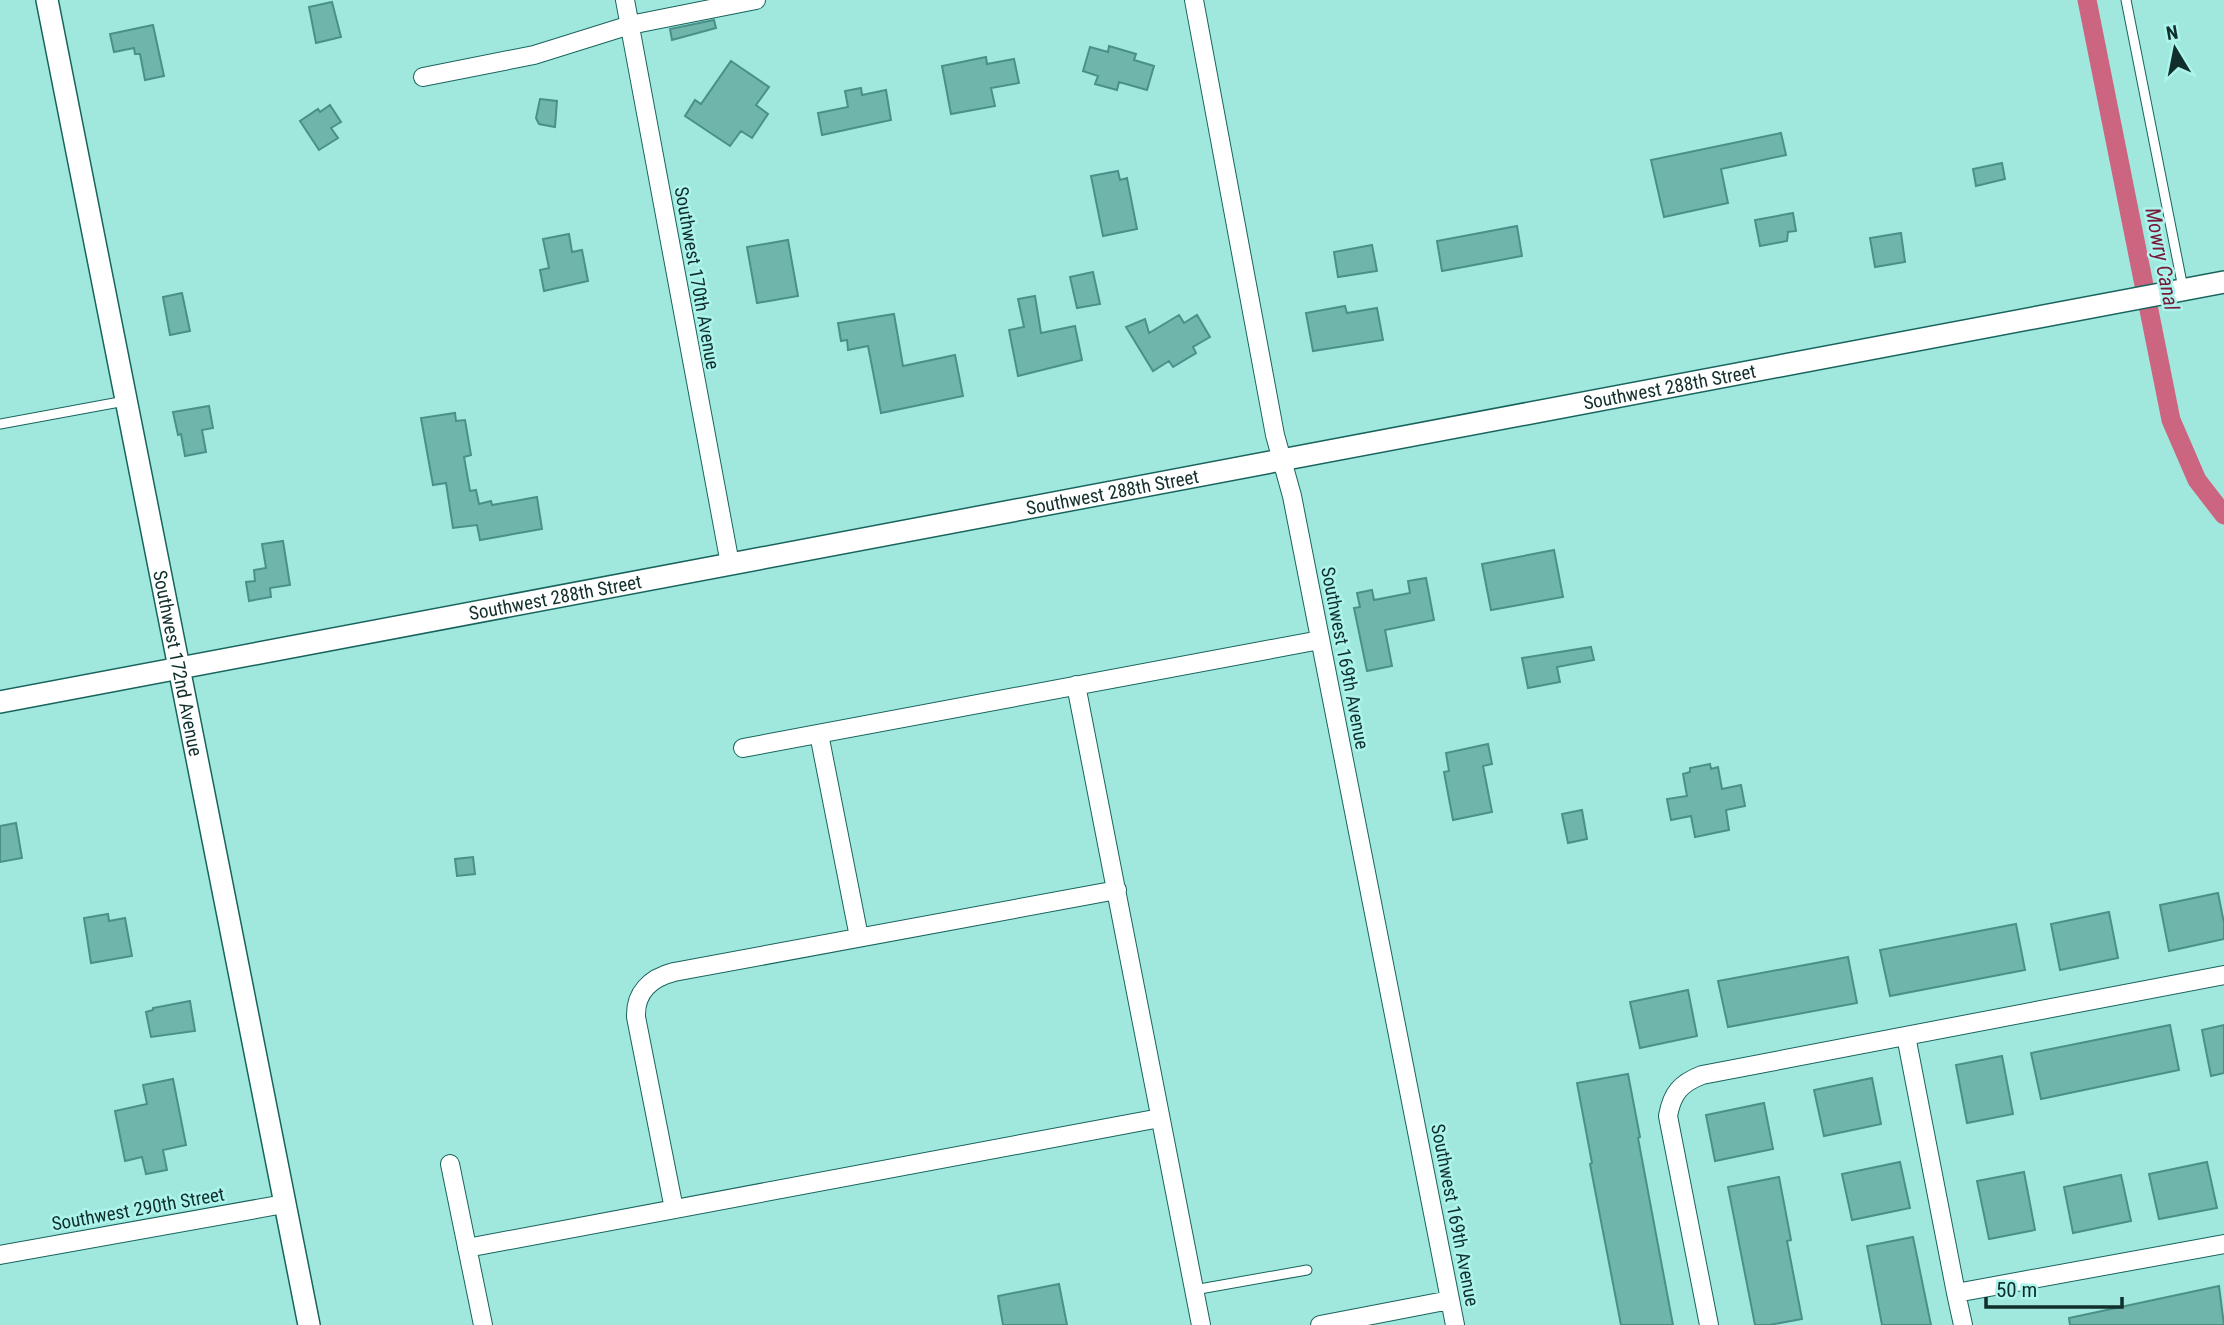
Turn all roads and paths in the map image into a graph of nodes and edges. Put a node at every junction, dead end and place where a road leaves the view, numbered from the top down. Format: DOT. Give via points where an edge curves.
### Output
graph roads {
  1 [pos="47,0"];
  2 [pos="625,0"];
  3 [pos="756,0"];
  4 [pos="1194,0"];
  5 [pos="2126,0"];
  6 [pos="630,25"];
  7 [pos="423,77"];
  8 [pos="2224,282"];
  9 [pos="2176,291"];
  10 [pos="127,401"];
  11 [pos="0,424"];
  12 [pos="1282,459"];
  13 [pos="730,564"];
  14 [pos="1320,640"];
  15 [pos="178,669"];
  16 [pos="1076,685"];
  17 [pos="0,702"];
  18 [pos="819,734"];
  19 [pos="743,748"];
  20 [pos="1117,890"];
  21 [pos="859,937"];
  22 [pos="2224,975"];
  23 [pos="1906,1036"];
  24 [pos="1160,1118"];
  25 [pos="450,1164"];
  26 [pos="284,1204"];
  27 [pos="674,1209"];
  28 [pos="2224,1244"];
  29 [pos="467,1248"];
  30 [pos="0,1255"];
  31 [pos="1307,1270"];
  32 [pos="1194,1290"];
  33 [pos="1956,1293"];
  34 [pos="1450,1300"];
  35 [pos="309,1325"];
  36 [pos="483,1325"];
  37 [pos="1201,1325"];
  38 [pos="1320,1325"];
  39 [pos="1455,1325"];
  40 [pos="1709,1325"];
  41 [pos="1963,1325"];
  1 -- 10 [label="street, Southwest 172nd Avenue"];
  2 -- 6 [label="street, Southwest 170th Avenue"];
  3 -- 6 [label="street"];
  4 -- 12 [label="street, Southwest 169th Avenue"];
  5 -- 9 [label="lane"];
  6 -- 7 [label="street" via="534,55"];
  6 -- 13 [label="street, Southwest 170th Avenue"];
  8 -- 9 [label="street, Southwest 288th Street"];
  9 -- 12 [label="street, Southwest 288th Street"];
  10 -- 11 [label="lane"];
  10 -- 15 [label="street, Southwest 172nd Avenue"];
  12 -- 13 [label="street, Southwest 288th Street"];
  12 -- 14 [label="street, Southwest 169th Avenue"];
  13 -- 15 [label="street, Southwest 288th Street"];
  14 -- 16 [label="street"];
  14 -- 34 [label="street, Southwest 169th Avenue"];
  15 -- 17 [label="street, Southwest 288th Street"];
  15 -- 26 [label="street, Southwest 172nd Avenue"];
  16 -- 18 [label="street"];
  16 -- 20 [label="street"];
  18 -- 19 [label="street"];
  18 -- 21 [label="street"];
  20 -- 21 [label="street"];
  20 -- 24 [label="street"];
  21 -- 27 [label="street" via="667,974 644,989 636,1007 636,1023"];
  22 -- 23 [label="street"];
  23 -- 33 [label="street"];
  23 -- 40 [label="street" via="1702,1074 1676,1090 1668,1116"];
  24 -- 27 [label="street"];
  24 -- 32 [label="street"];
  25 -- 29 [label="street"];
  26 -- 30 [label="street, Southwest 290th Street"];
  26 -- 35 [label="street, Southwest 172nd Avenue"];
  27 -- 29 [label="street"];
  28 -- 33 [label="street"];
  29 -- 36 [label="street"];
  31 -- 32 [label="lane"];
  32 -- 37 [label="street"];
  33 -- 41 [label="street"];
  34 -- 38 [label="street"];
  34 -- 39 [label="street, Southwest 169th Avenue"];
}
